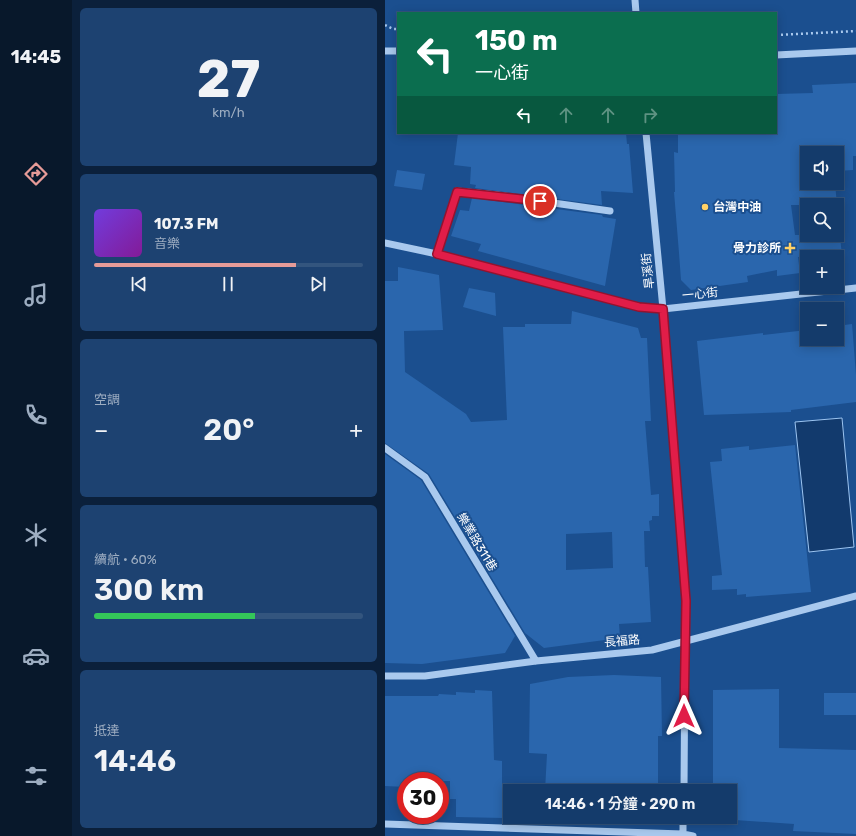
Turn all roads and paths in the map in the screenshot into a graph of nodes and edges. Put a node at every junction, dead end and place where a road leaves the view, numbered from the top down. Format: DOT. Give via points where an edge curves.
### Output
graph roads {
  1 [pos="635,0"];
  2 [pos="636,12"];
  3 [pos="385,25"];
  4 [pos="397,29"];
  5 [pos="856,31"];
  6 [pos="777,35"];
  7 [pos="385,51"];
  8 [pos="397,51"];
  9 [pos="856,52"];
  10 [pos="777,55"];
  11 [pos="646,134"];
  12 [pos="610,212"];
  13 [pos="385,244"];
  14 [pos="437,254"];
  15 [pos="856,288"];
  16 [pos="663,309"];
  17 [pos="385,448"];
  18 [pos="856,596"];
  19 [pos="685,642"];
  20 [pos="536,660"];
  21 [pos="385,676"];
  22 [pos="684,784"];
  23 [pos="385,824"];
  24 [pos="683,824"];
  25 [pos="515,832"];
  26 [pos="683,835"];
  27 [pos="693,836"];
  1 -- 2 [label="street"];
  3 -- 4 [label="path"];
  5 -- 6 [label="path"];
  7 -- 8 [label="street"];
  9 -- 10 [label="street"];
  11 -- 16 [label="street, 旱溪街"];
  12 -- 14 [label="street" via="497,195 457,192"];
  13 -- 14 [label="street, 一心街"];
  14 -- 16 [label="street, 一心街" via="639,307"];
  15 -- 16 [label="street, 一心街"];
  16 -- 19 [label="street, 旱溪街" via="686,601"];
  17 -- 20 [label="street, 樂業路311巷" via="425,477"];
  18 -- 19 [label="street, 長福路"];
  19 -- 20 [label="street, 長福路" via="652,650"];
  19 -- 22 [label="street, 旱溪街"];
  20 -- 21 [label="street, 長福路" via="425,676"];
  23 -- 25 [label="street"];
  24 -- 26 [label="street"];
  25 -- 26 [label="street"];
  26 -- 27 [label="street"];
}
